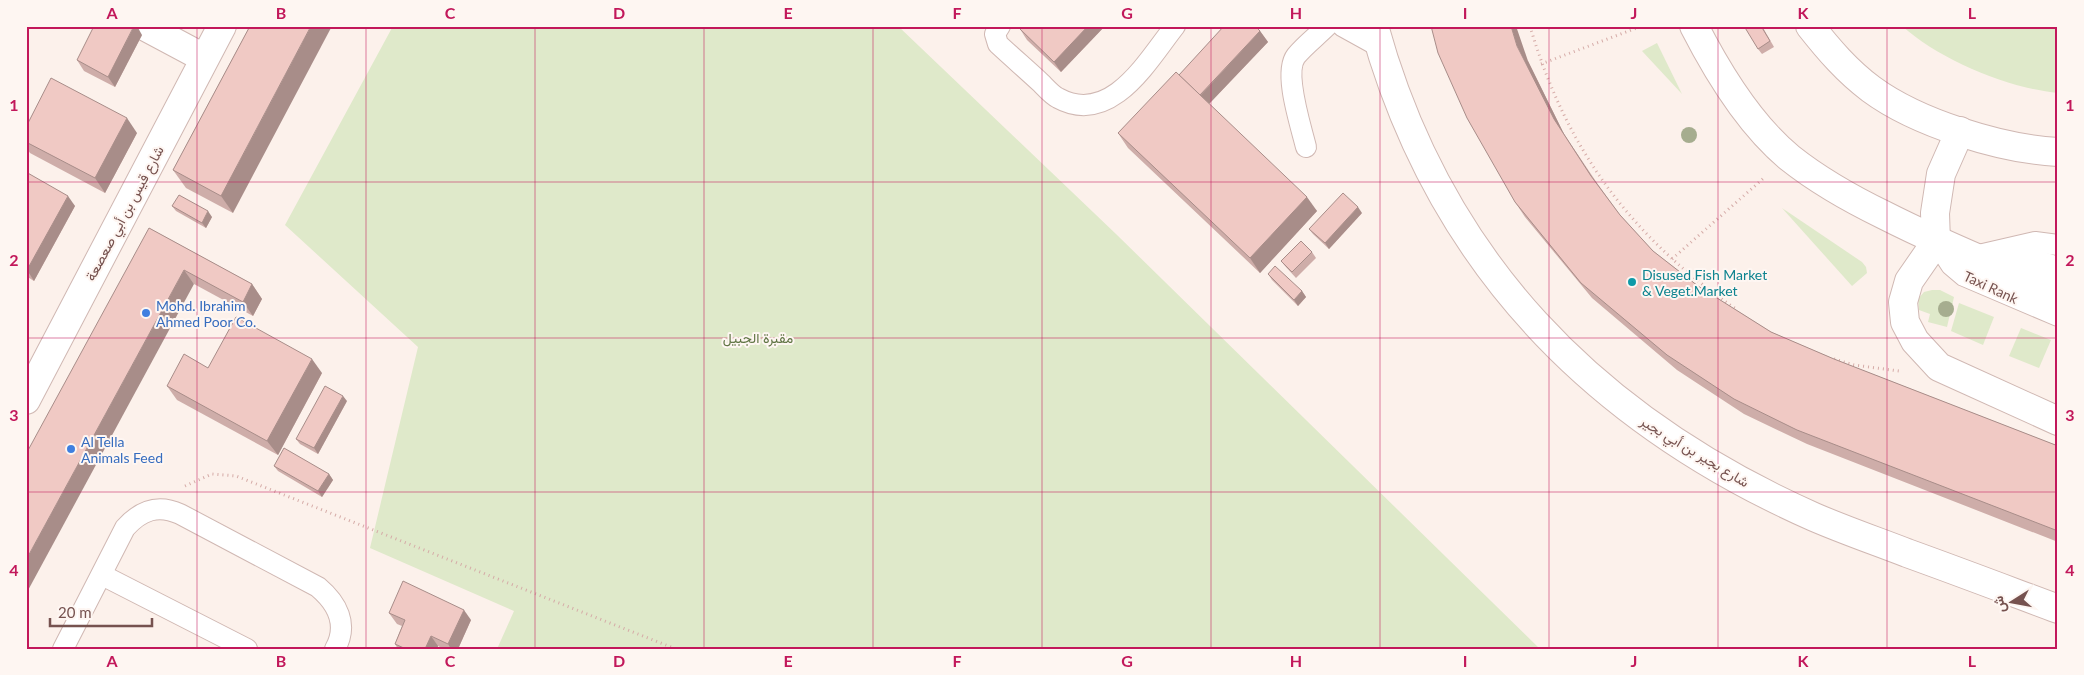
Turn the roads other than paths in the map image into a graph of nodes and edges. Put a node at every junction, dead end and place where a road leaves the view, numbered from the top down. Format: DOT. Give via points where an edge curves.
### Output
graph roads {
  1 [pos="144,26"];
  2 [pos="222,26"];
  3 [pos="1000,26"];
  4 [pos="1174,26"];
  5 [pos="1328,26"];
  6 [pos="1342,26"];
  7 [pos="1694,26"];
  8 [pos="1810,26"];
  9 [pos="1377,37"];
  10 [pos="204,58"];
  11 [pos="1960,131"];
  12 [pos="1306,147"];
  13 [pos="2058,152"];
  14 [pos="2058,234"];
  15 [pos="1936,242"];
  16 [pos="2035,242"];
  17 [pos="2058,245"];
  18 [pos="2002,249"];
  19 [pos="1970,256"];
  20 [pos="2058,267"];
  21 [pos="2058,292"];
  22 [pos="2058,316"];
  23 [pos="26,400"];
  24 [pos="2058,421"];
  25 [pos="102,575"];
  26 [pos="2058,609"];
  27 [pos="63,649"];
  28 [pos="247,649"];
  29 [pos="335,649"];
  1 -- 10 [label="street"];
  2 -- 10 [label="street, شارع قيس بن أبي صعصعة"];
  3 -- 4 [label="lane" via="996,34 998,44 1044,86 1058,98 1087,104 1102,102 1127,86"];
  5 -- 12 [label="lane" via="1296,56 1292,64 1291,80"];
  6 -- 9 [label="lane"];
  7 -- 15 [label="street" via="1742,104 1789,157 1850,198"];
  8 -- 11 [label="street" via="1834,57 1872,89 1914,114"];
  9 -- 26 [label="street, شارع بجير بن أبي بجير" via="1411,133 1453,214 1489,267 1535,324 1601,388 1679,444 1805,513"];
  10 -- 23 [label="street, شارع قيس بن أبي صعصعة"];
  11 -- 13 [label="street" via="2007,144"];
  11 -- 15 [label="street" via="1941,174 1935,213"];
  14 -- 16 [label="lane"];
  15 -- 19 [label="street"];
  15 -- 22 [label="lane, Taxi Rank" via="1964,276"];
  15 -- 24 [label="street" via="1909,281 1903,302 1905,322 1915,342 1939,367"];
  16 -- 17 [label="lane, Taxi Rank"];
  16 -- 18 [label="lane, Taxi Rank"];
  18 -- 19 [label="lane, Taxi Rank"];
  18 -- 20 [label="lane"];
  19 -- 21 [label="street"];
  25 -- 27 [label="lane"];
  25 -- 28 [label="lane"];
  25 -- 29 [label="lane" via="125,528 134,518 146,510 170,510 318,587 331,597 339,612 341,628"];
}
